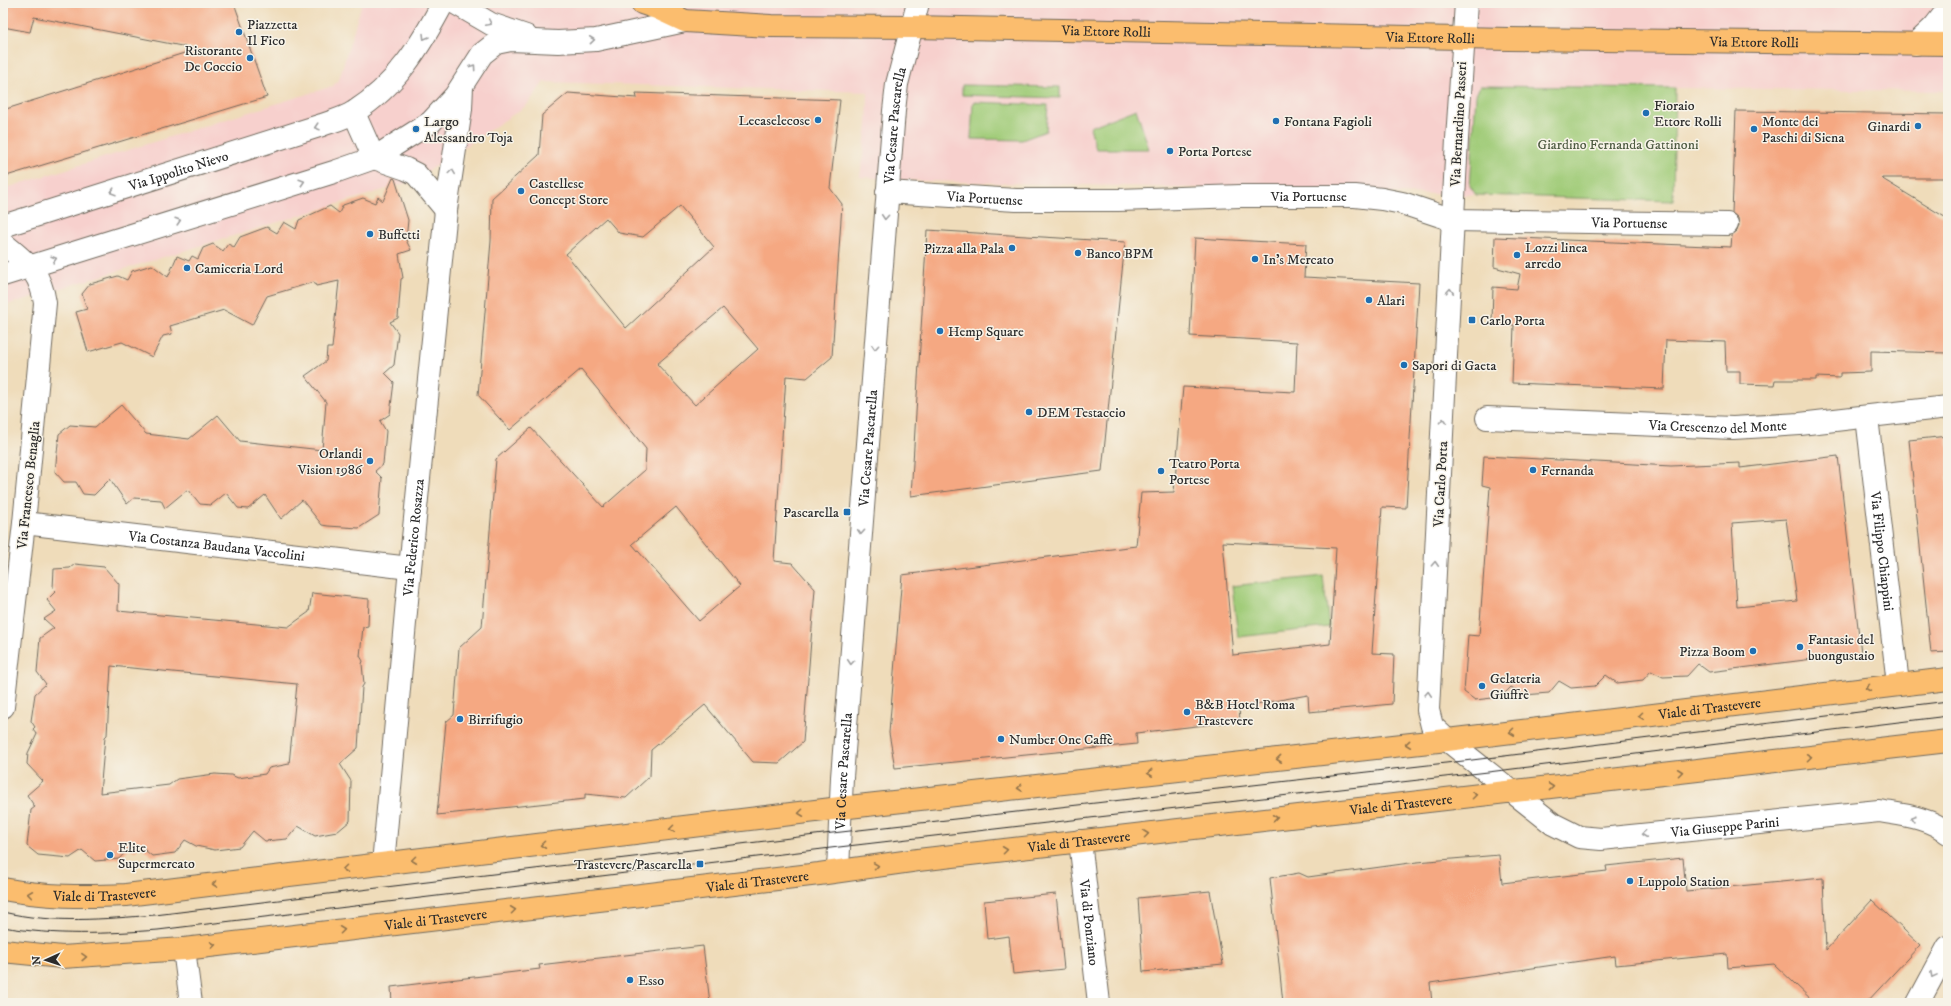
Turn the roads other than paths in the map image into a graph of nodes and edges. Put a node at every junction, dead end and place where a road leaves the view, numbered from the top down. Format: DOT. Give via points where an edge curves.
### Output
graph roads {
  1 [pos="443,3"];
  2 [pos="455,3"];
  3 [pos="642,3"];
  4 [pos="918,3"];
  5 [pos="1466,3"];
  6 [pos="1948,9"];
  7 [pos="685,21"];
  8 [pos="912,27"];
  9 [pos="1463,37"];
  10 [pos="536,40"];
  11 [pos="1916,44"];
  12 [pos="1948,44"];
  13 [pos="462,86"];
  14 [pos="354,113"];
  15 [pos="374,158"];
  16 [pos="887,192"];
  17 [pos="446,210"];
  18 [pos="1453,220"];
  19 [pos="1727,224"];
  20 [pos="3,226"];
  21 [pos="3,243"];
  22 [pos="30,267"];
  23 [pos="3,275"];
  24 [pos="1948,407"];
  25 [pos="1867,417"];
  26 [pos="1487,418"];
  27 [pos="24,523"];
  28 [pos="410,568"];
  29 [pos="1948,678"];
  30 [pos="1898,684"];
  31 [pos="3,707"];
  32 [pos="1447,740"];
  33 [pos="1948,741"];
  34 [pos="1512,791"];
  35 [pos="840,808"];
  36 [pos="1948,833"];
  37 [pos="1080,841"];
  38 [pos="383,864"];
  39 [pos="838,871"];
  40 [pos="3,889"];
  41 [pos="1948,947"];
  42 [pos="184,949"];
  43 [pos="3,950"];
  44 [pos="190,1003"];
  45 [pos="1099,1003"];
  46 [pos="1918,1003"];
  1 -- 14 [label="street, one-way" via="423,41 405,67"];
  2 -- 10 [label="street, one-way" via="491,24"];
  3 -- 7 [label="main road"];
  4 -- 8 [label="street, Via Cesare Pascarella"];
  5 -- 9 [label="street, Via Bernardino Passeri"];
  6 -- 11 [label="street"];
  7 -- 8 [label="main road" via="771,26"];
  10 -- 7 [label="street, one-way" via="596,40"];
  8 -- 9 [label="main road, Via Ettore Rolli"];
  8 -- 16 [label="street, Via Cesare Pascarella" via="897,84"];
  9 -- 11 [label="main road, Via Ettore Rolli"];
  9 -- 18 [label="street, Via Bernardino Passeri"];
  13 -- 10 [label="street, one-way" via="482,54 491,45 505,40"];
  11 -- 12 [label="main road, Via Ettore Rolli"];
  13 -- 15 [label="street" via="448,105 430,122"];
  17 -- 13 [label="street, Via Federico Rosazza, one-way"];
  14 -- 15 [label="street"];
  14 -- 20 [label="street, Via Ippolito Nievo, one-way" via="315,128"];
  15 -- 17 [label="street" via="416,174"];
  22 -- 15 [label="street, one-way"];
  16 -- 18 [label="street, Via Portuense" via="1016,200 1355,196 1402,204"];
  16 -- 35 [label="street, Via Cesare Pascarella, one-way"];
  17 -- 28 [label="street, Via Federico Rosazza"];
  18 -- 19 [label="street, Via Portuense"];
  32 -- 18 [label="street, Via Carlo Porta, one-way" via="1432,726 1428,710"];
  21 -- 22 [label="street"];
  22 -- 23 [label="street"];
  22 -- 27 [label="street, Via Francesco Benaglia" via="41,283 45,303"];
  24 -- 25 [label="street, Via Crescenzo del Monte"];
  25 -- 26 [label="street, Via Crescenzo del Monte" via="1733,428"];
  25 -- 30 [label="street, Via Filippo Chiappini"];
  27 -- 28 [label="street, Via Costanza Baudana Vaccolini"];
  27 -- 31 [label="street, Via Francesco Benaglia"];
  28 -- 38 [label="street, Via Federico Rosazza"];
  29 -- 30 [label="main road, Viale di Trastevere"];
  30 -- 32 [label="main road, Viale di Trastevere, one-way"];
  32 -- 34 [label="street"];
  32 -- 35 [label="main road, Viale di Trastevere, one-way"];
  34 -- 33 [label="main road, Viale di Trastevere, one-way"];
  36 -- 34 [label="street, Via Giuseppe Parini, one-way" via="1928,822 1879,811 1601,839 1585,838 1553,824"];
  37 -- 34 [label="main road, Viale di Trastevere, one-way"];
  35 -- 38 [label="main road, Viale di Trastevere, one-way"];
  35 -- 39 [label="street, Via Cesare Pascarella"];
  39 -- 37 [label="main road, Viale di Trastevere, one-way"];
  37 -- 45 [label="street, Via di Ponziano"];
  38 -- 40 [label="main road, Viale di Trastevere, one-way" via="126,895 64,897"];
  42 -- 39 [label="main road, Viale di Trastevere, one-way"];
  41 -- 46 [label="street, one-way"];
  43 -- 42 [label="main road, Viale di Trastevere, one-way" via="62,957"];
  42 -- 44 [label="street"];
}
